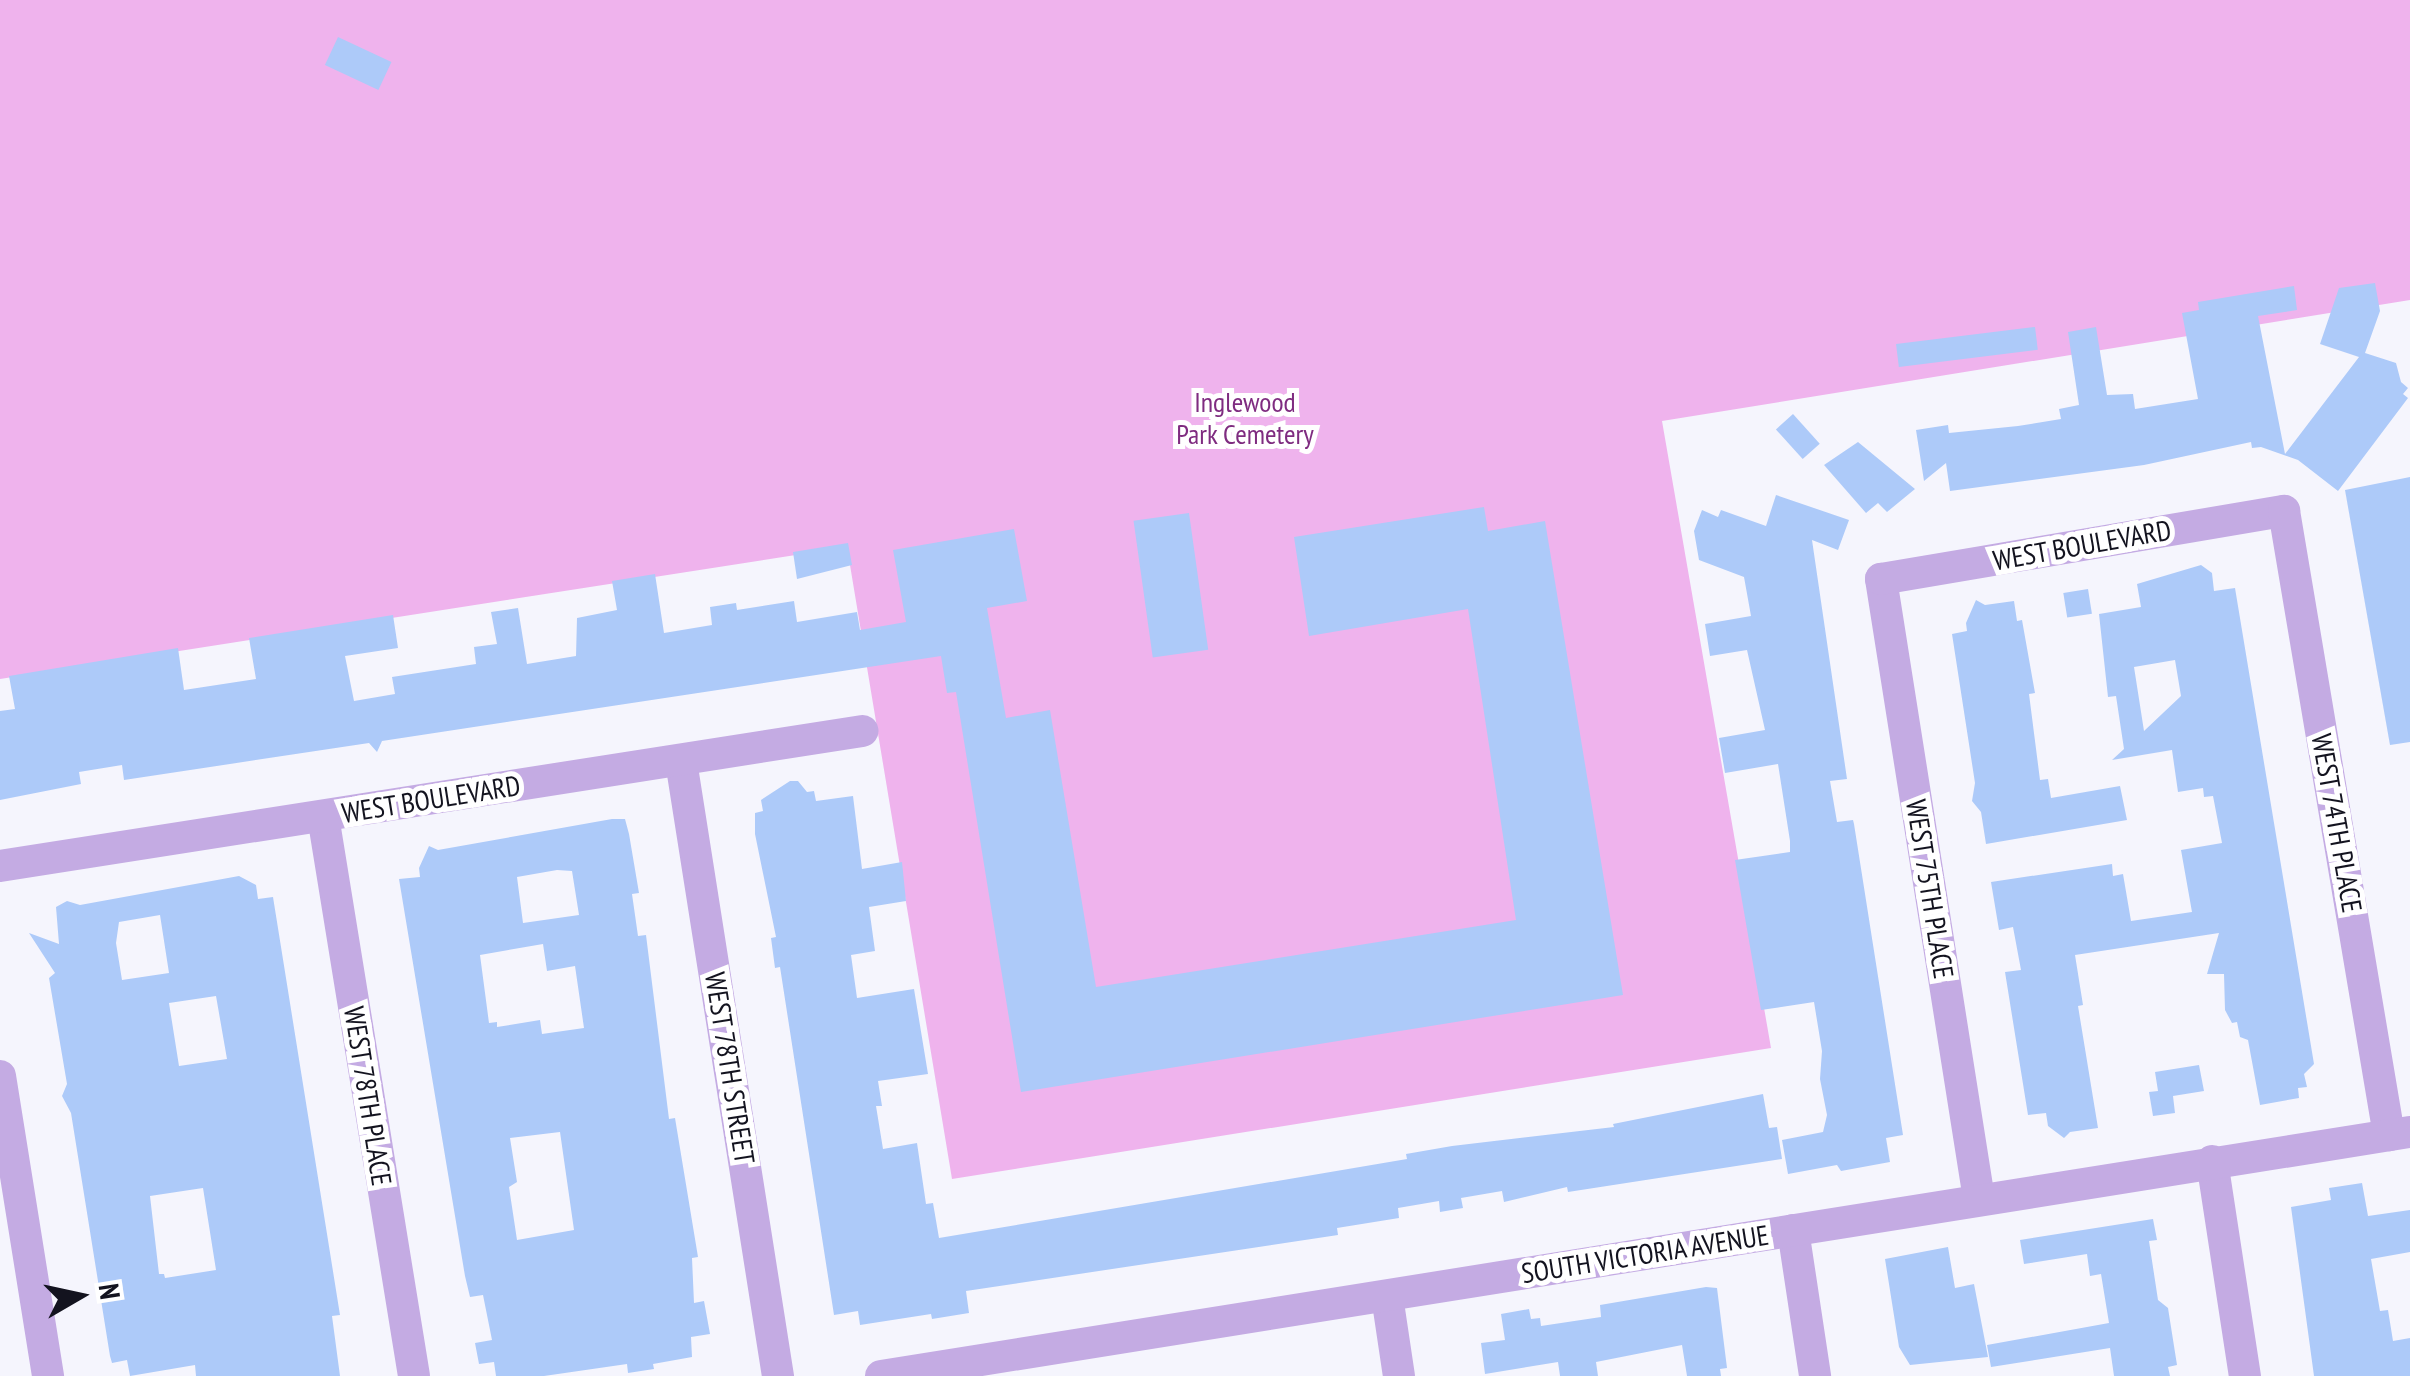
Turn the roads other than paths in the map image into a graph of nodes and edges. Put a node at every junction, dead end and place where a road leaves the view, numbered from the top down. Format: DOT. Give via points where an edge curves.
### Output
graph roads {
  1 [pos="2284,511"];
  2 [pos="1881,579"];
  3 [pos="862,731"];
  4 [pos="681,760"];
  5 [pos="323,816"];
  6 [pos="0,866"];
  7 [pos="0,1076"];
  8 [pos="2400,1133"];
  9 [pos="2212,1161"];
  10 [pos="1978,1200"];
  11 [pos="1792,1230"];
  12 [pos="1387,1296"];
  13 [pos="987,1367"];
  14 [pos="48,1376"];
  15 [pos="414,1376"];
  16 [pos="778,1376"];
  17 [pos="881,1376"];
  18 [pos="1399,1376"];
  19 [pos="1815,1376"];
  20 [pos="2245,1376"];
  1 -- 2 [label="street, WEST BOULEVARD"];
  1 -- 8 [label="street, WEST 74TH PLACE"];
  2 -- 10 [label="street, WEST 75TH PLACE"];
  3 -- 4 [label="street, WEST BOULEVARD"];
  4 -- 5 [label="street, WEST BOULEVARD"];
  4 -- 16 [label="street, WEST 78TH STREET"];
  5 -- 6 [label="street, WEST BOULEVARD"];
  5 -- 15 [label="street, WEST 78TH PLACE"];
  7 -- 14 [label="street"];
  8 -- 9 [label="street, SOUTH VICTORIA AVENUE"];
  9 -- 10 [label="street, SOUTH VICTORIA AVENUE"];
  9 -- 20 [label="street"];
  10 -- 11 [label="street, SOUTH VICTORIA AVENUE"];
  11 -- 12 [label="street, SOUTH VICTORIA AVENUE"];
  11 -- 19 [label="street"];
  12 -- 13 [label="street, SOUTH VICTORIA AVENUE"];
  12 -- 18 [label="street"];
  13 -- 17 [label="street, SOUTH VICTORIA AVENUE"];
}
